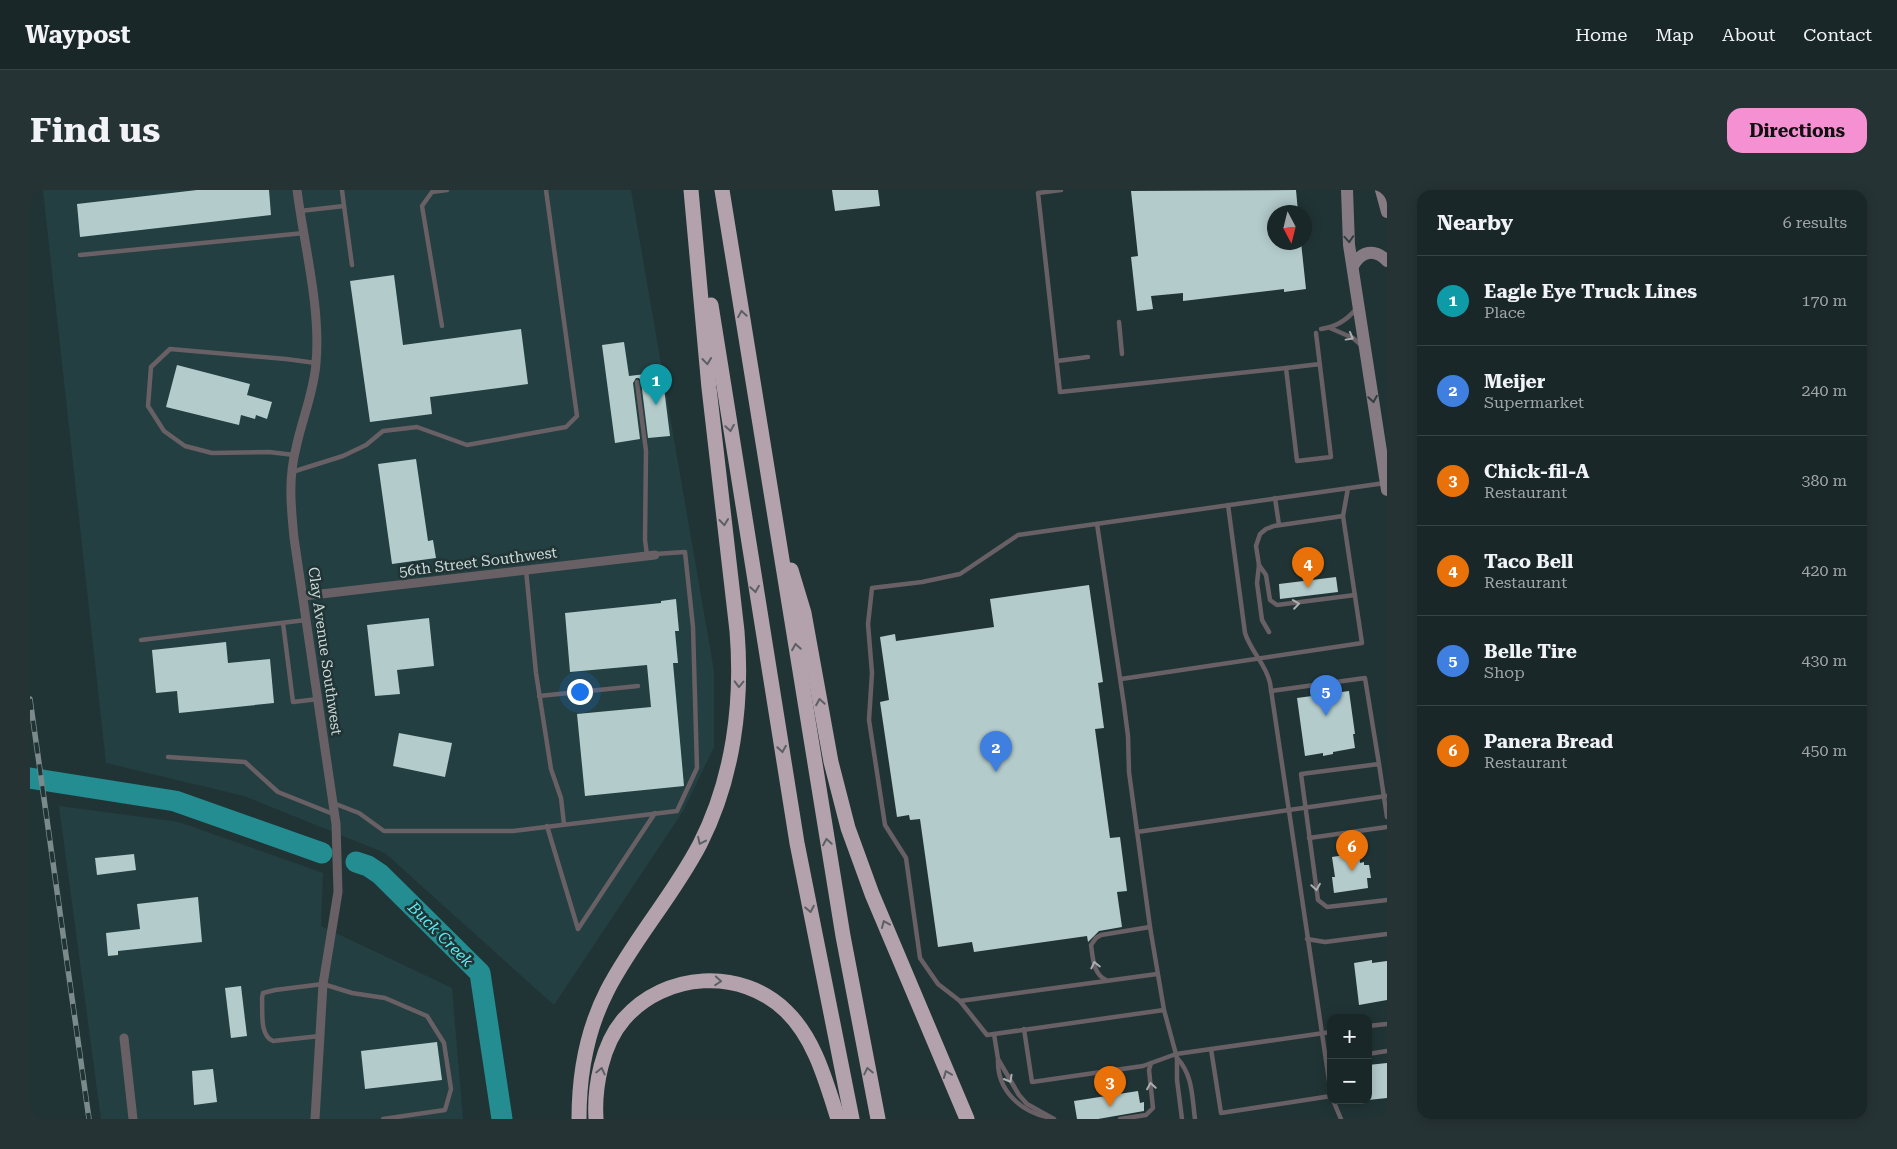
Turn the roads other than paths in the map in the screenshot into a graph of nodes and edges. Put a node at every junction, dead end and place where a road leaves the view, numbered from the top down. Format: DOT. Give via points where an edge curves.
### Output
graph roads {
  1 [pos="297,190"];
  2 [pos="342,190"];
  3 [pos="447,190"];
  4 [pos="546,190"];
  5 [pos="691,190"];
  6 [pos="722,190"];
  7 [pos="1061,190"];
  8 [pos="1347,190"];
  9 [pos="1381,190"];
  10 [pos="344,206"];
  11 [pos="300,211"];
  12 [pos="1387,212"];
  13 [pos="304,233"];
  14 [pos="80,255"];
  15 [pos="1387,261"];
  16 [pos="352,266"];
  17 [pos="1352,266"];
  18 [pos="1358,306"];
  19 [pos="1119,322"];
  20 [pos="442,326"];
  21 [pos="1330,328"];
  22 [pos="1321,329"];
  23 [pos="1316,333"];
  24 [pos="1366,352"];
  25 [pos="1122,354"];
  26 [pos="1088,357"];
  27 [pos="1056,361"];
  28 [pos="316,363"];
  29 [pos="1320,364"];
  30 [pos="1286,368"];
  31 [pos="637,382"];
  32 [pos="294,455"];
  33 [pos="292,472"];
  34 [pos="1387,485"];
  35 [pos="1348,488"];
  36 [pos="1275,498"];
  37 [pos="1228,505"];
  38 [pos="1343,516"];
  39 [pos="775,517"];
  40 [pos="1097,524"];
  41 [pos="1279,525"];
  42 [pos="651,555"];
  43 [pos="1259,565"];
  44 [pos="526,570"];
  45 [pos="1355,595"];
  46 [pos="304,596"];
  47 [pos="307,620"];
  48 [pos="283,622"];
  49 [pos="1269,632"];
  50 [pos="141,640"];
  51 [pos="1259,658"];
  52 [pos="1120,679"];
  53 [pos="638,686"];
  54 [pos="1271,691"];
  55 [pos="539,696"];
  56 [pos="319,699"];
  57 [pos="168,757"];
  58 [pos="1379,764"];
  59 [pos="1386,796"];
  60 [pos="333,803"];
  61 [pos="1305,808"];
  62 [pos="1288,810"];
  63 [pos="655,813"];
  64 [pos="335,815"];
  65 [pos="1387,817"];
  66 [pos="564,824"];
  67 [pos="547,826"];
  68 [pos="1387,827"];
  69 [pos="1137,832"];
  70 [pos="1309,838"];
  71 [pos="1387,900"];
  72 [pos="1150,927"];
  73 [pos="1387,934"];
  74 [pos="1307,939"];
  75 [pos="1158,974"];
  76 [pos="1108,981"];
  77 [pos="323,984"];
  78 [pos="960,1001"];
  79 [pos="1164,1010"];
  80 [pos="1387,1024"];
  81 [pos="1372,1026"];
  82 [pos="1024,1030"];
  83 [pos="1327,1033"];
  84 [pos="994,1034"];
  85 [pos="1322,1034"];
  86 [pos="320,1036"];
  87 [pos="124,1038"];
  88 [pos="1211,1049"];
  89 [pos="1387,1051"];
  90 [pos="1372,1053"];
  91 [pos="1177,1056"];
  92 [pos="998,1059"];
  93 [pos="1151,1063"];
  94 [pos="1327,1068"];
  95 [pos="1327,1096"];
  96 [pos="1335,1104"];
  97 [pos="133,1119"];
  98 [pos="315,1119"];
  99 [pos="382,1119"];
  100 [pos="579,1119"];
  101 [pos="596,1119"];
  102 [pos="838,1119"];
  103 [pos="852,1119"];
  104 [pos="878,1119"];
  105 [pos="966,1119"];
  106 [pos="1053,1119"];
  107 [pos="1120,1119"];
  108 [pos="1182,1119"];
  109 [pos="1195,1119"];
  110 [pos="1341,1119"];
  1 -- 11 [label="street, Clay Avenue Southwest"];
  2 -- 10 [label="lane"];
  3 -- 20 [label="lane" via="432,192 422,206"];
  4 -- 33 [label="lane" via="577,416 566,427 467,445 417,428 383,431 366,445 343,456"];
  5 -- 100 [label="highway, one-way" via="736,631 738,705 723,781 700,843 673,891 614,979 592,1028 581,1073"];
  5 -- 103 [label="highway, one-way" via="797,843"];
  39 -- 6 [label="highway, one-way"];
  7 -- 27 [label="lane" via="1038,193"];
  8 -- 17 [label="main road, one-way"];
  9 -- 12 [label="main road"];
  10 -- 11 [label="lane"];
  10 -- 16 [label="lane"];
  11 -- 13 [label="street, Clay Avenue Southwest"];
  13 -- 14 [label="lane"];
  13 -- 28 [label="street, Clay Avenue Southwest" via="316,325"];
  15 -- 17 [label="main road" via="1368,252"];
  17 -- 18 [label="main road"];
  18 -- 21 [label="lane" via="1348,318"];
  18 -- 24 [label="main road"];
  19 -- 25 [label="lane"];
  21 -- 22 [label="lane"];
  21 -- 24 [label="lane, one-way" via="1352,338"];
  23 -- 29 [label="lane"];
  24 -- 34 [label="main road, one-way"];
  26 -- 27 [label="lane"];
  27 -- 30 [label="lane" via="1060,392"];
  28 -- 32 [label="street, Clay Avenue Southwest" via="312,392"];
  28 -- 32 [label="lane" via="170,350 151,367 148,406 164,431 185,446 212,453"];
  29 -- 30 [label="lane"];
  29 -- 30 [label="lane" via="1331,457 1297,462"];
  31 -- 42 [label="lane" via="646,451 645,540"];
  32 -- 33 [label="street, Clay Avenue Southwest"];
  33 -- 46 [label="street, Clay Avenue Southwest" via="290,492 294,538"];
  34 -- 35 [label="lane"];
  35 -- 36 [label="lane"];
  35 -- 38 [label="lane"];
  36 -- 37 [label="lane"];
  36 -- 41 [label="lane"];
  37 -- 40 [label="lane"];
  37 -- 51 [label="lane" via="1245,633"];
  38 -- 41 [label="lane"];
  38 -- 45 [label="lane"];
  104 -- 39 [label="highway, one-way" via="843,936"];
  105 -- 39 [label="highway, one-way" via="872,894 848,828 831,762 804,613"];
  40 -- 52 [label="lane"];
  40 -- 78 [label="lane" via="1018,535 960,574 872,588 868,624 872,673 868,720 884,825 906,858 920,958 938,984"];
  41 -- 43 [label="lane" via="1266,529 1258,538"];
  42 -- 44 [label="street, 56th Street Southwest"];
  42 -- 63 [label="lane" via="685,552 693,627 697,768 676,810"];
  43 -- 45 [label="lane, one-way" via="1266,575 1270,600 1277,605"];
  43 -- 49 [label="lane" via="1257,583 1262,620"];
  44 -- 46 [label="street, 56th Street Southwest"];
  44 -- 55 [label="lane"];
  45 -- 51 [label="lane" via="1362,643"];
  46 -- 47 [label="street, Clay Avenue Southwest"];
  47 -- 48 [label="lane"];
  47 -- 56 [label="street, Clay Avenue Southwest"];
  48 -- 50 [label="lane"];
  48 -- 56 [label="lane" via="293,702"];
  51 -- 52 [label="lane"];
  51 -- 54 [label="lane" via="1267,672"];
  52 -- 69 [label="lane"];
  53 -- 55 [label="lane"];
  54 -- 58 [label="lane" via="1365,678"];
  54 -- 62 [label="lane"];
  55 -- 66 [label="lane"];
  56 -- 60 [label="street, Clay Avenue Southwest"];
  57 -- 64 [label="lane" via="245,762 278,792"];
  58 -- 59 [label="lane"];
  58 -- 61 [label="lane" via="1301,774"];
  59 -- 61 [label="lane"];
  59 -- 65 [label="lane"];
  60 -- 64 [label="street, Clay Avenue Southwest"];
  60 -- 67 [label="lane" via="359,813 384,831 513,831"];
  61 -- 62 [label="lane"];
  61 -- 70 [label="lane"];
  62 -- 69 [label="lane"];
  62 -- 74 [label="lane"];
  63 -- 66 [label="lane"];
  63 -- 67 [label="lane" via="578,929"];
  64 -- 77 [label="street, Clay Avenue Southwest" via="338,892"];
  66 -- 67 [label="lane"];
  68 -- 70 [label="lane"];
  69 -- 72 [label="lane"];
  70 -- 71 [label="lane, one-way" via="1318,900 1322,904 1327,907"];
  72 -- 75 [label="lane"];
  76 -- 72 [label="lane, one-way" via="1096,972 1091,947 1093,941 1101,935"];
  73 -- 74 [label="lane" via="1325,942"];
  74 -- 85 [label="lane"];
  75 -- 76 [label="lane"];
  75 -- 79 [label="lane"];
  76 -- 78 [label="lane"];
  77 -- 86 [label="street, Clay Avenue Southwest"];
  77 -- 86 [label="lane" via="268,991 262,998 264,1034 268,1038 273,1041"];
  77 -- 99 [label="lane" via="385,998 427,1016 444,1043 451,1090 445,1110"];
  78 -- 84 [label="lane" via="987,1035"];
  79 -- 82 [label="lane"];
  79 -- 91 [label="lane"];
  80 -- 81 [label="lane"];
  82 -- 84 [label="lane"];
  82 -- 93 [label="lane" via="1032,1082"];
  83 -- 85 [label="lane"];
  84 -- 92 [label="lane"];
  85 -- 88 [label="lane"];
  85 -- 94 [label="lane"];
  86 -- 98 [label="street, Clay Avenue Southwest"];
  87 -- 97 [label="street"];
  88 -- 91 [label="lane"];
  88 -- 95 [label="lane" via="1221,1113"];
  89 -- 90 [label="lane"];
  91 -- 93 [label="lane"];
  91 -- 108 [label="lane"];
  91 -- 109 [label="lane" via="1189,1075"];
  92 -- 106 [label="lane, one-way" via="1022,1100"];
  92 -- 106 [label="lane" via="1000,1080 1014,1100 1032,1114"];
  107 -- 93 [label="lane, one-way" via="1146,1115 1152,1110"];
  96 -- 110 [label="lane"];
  101 -- 102 [label="highway, one-way" via="597,1086 603,1061 622,1020 655,994 701,980 753,988 785,1010 803,1032 816,1056"];
}
